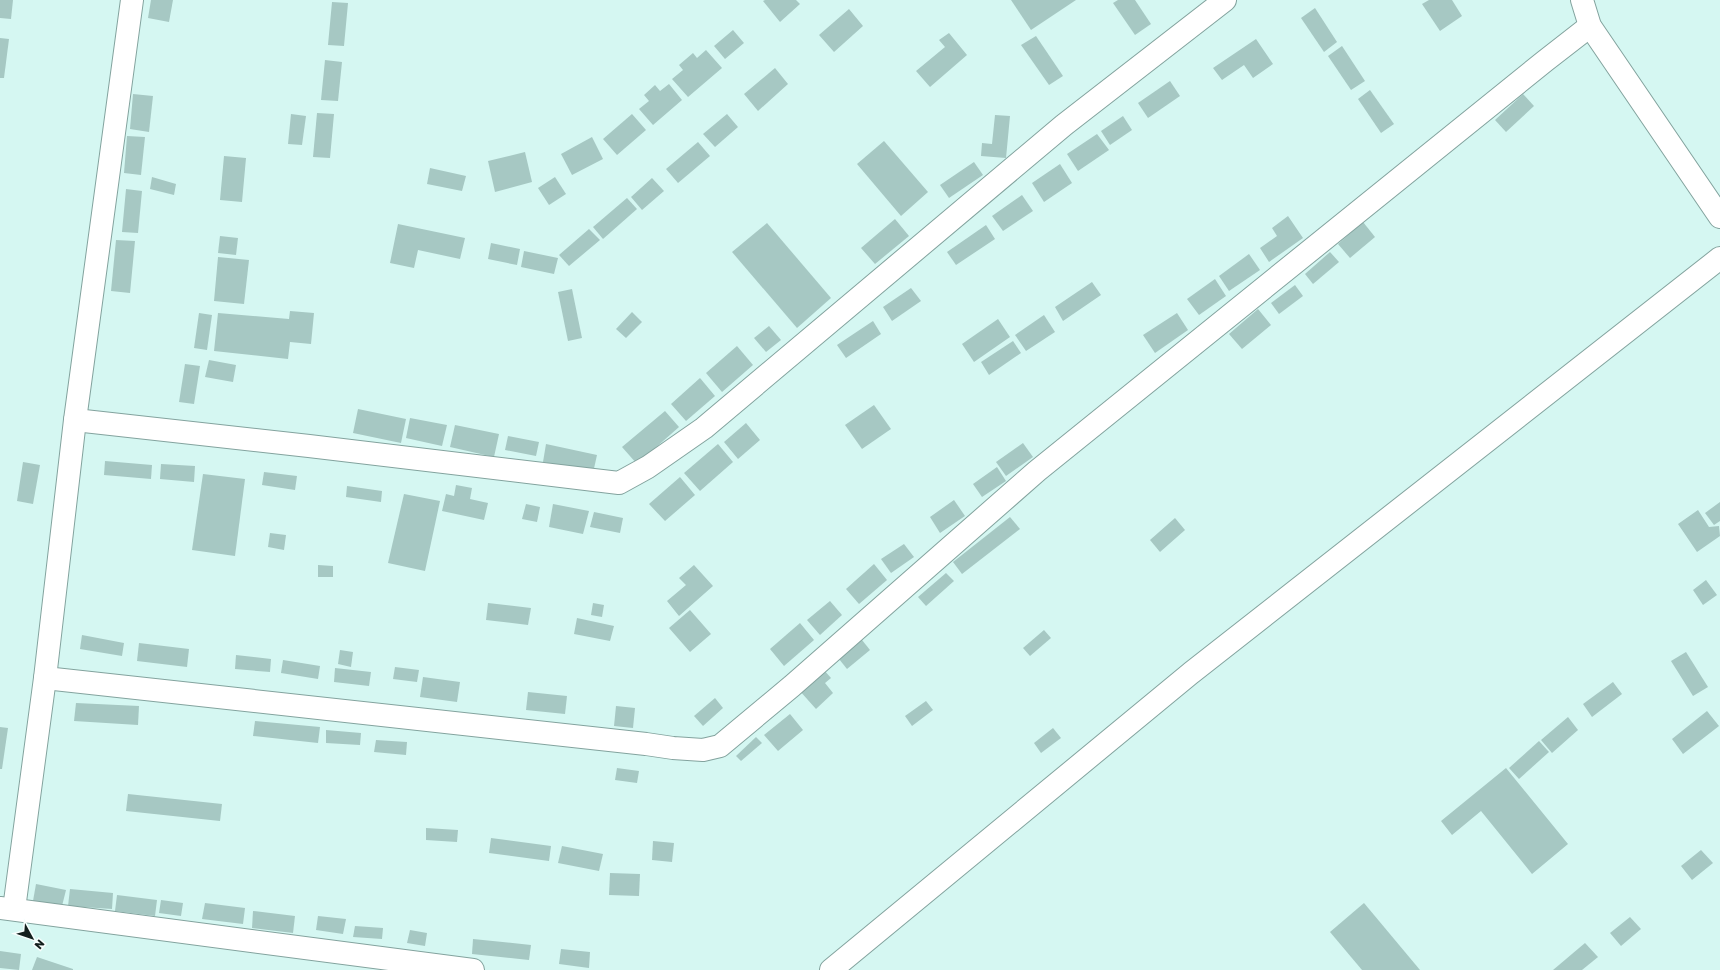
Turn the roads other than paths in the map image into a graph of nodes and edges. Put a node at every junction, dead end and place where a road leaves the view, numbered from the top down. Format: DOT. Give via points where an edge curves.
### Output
graph roads {
  1 [pos="132,0"];
  2 [pos="1225,0"];
  3 [pos="1582,0"];
  4 [pos="1590,26"];
  5 [pos="1720,217"];
  6 [pos="1720,258"];
  7 [pos="75,420"];
  8 [pos="45,678"];
  9 [pos="7,909"];
  10 [pos="473,970"];
  11 [pos="831,970"];
  1 -- 7 [label="street"];
  2 -- 7 [label="street" via="1064,125 704,428 619,484"];
  3 -- 4 [label="street"];
  4 -- 5 [label="street"];
  4 -- 8 [label="street" via="1037,471 798,681 720,746 703,750 673,748"];
  6 -- 11 [label="street" via="1191,673"];
  7 -- 8 [label="street"];
  8 -- 9 [label="street"];
  9 -- 10 [label="street"];
}
